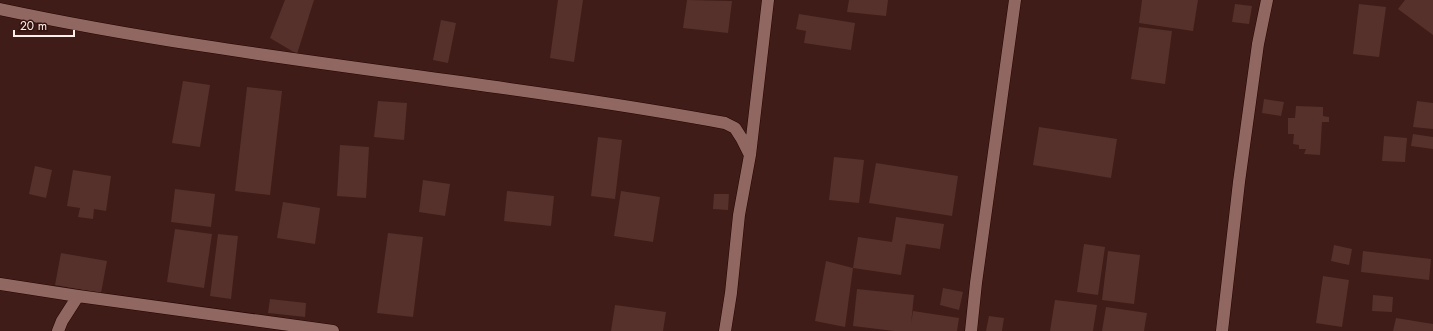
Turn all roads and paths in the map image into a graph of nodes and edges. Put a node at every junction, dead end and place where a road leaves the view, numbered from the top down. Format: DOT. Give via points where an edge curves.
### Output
graph roads {
  1 [pos="768,0"];
  2 [pos="1015,0"];
  3 [pos="1267,0"];
  4 [pos="0,9"];
  5 [pos="750,155"];
  6 [pos="0,284"];
  7 [pos="78,296"];
  8 [pos="312,329"];
  9 [pos="58,331"];
  10 [pos="332,331"];
  11 [pos="724,331"];
  12 [pos="971,331"];
  13 [pos="1222,331"];
  1 -- 5 [label="street"];
  2 -- 12 [label="street"];
  3 -- 13 [label="street" via="1258,44 1239,182"];
  4 -- 5 [label="street" via="68,24 148,37 566,96 725,123 735,128"];
  5 -- 11 [label="street" via="739,215 731,293"];
  6 -- 7 [label="street"];
  7 -- 8 [label="street"];
  7 -- 9 [label="street"];
  8 -- 10 [label="street"];
}
